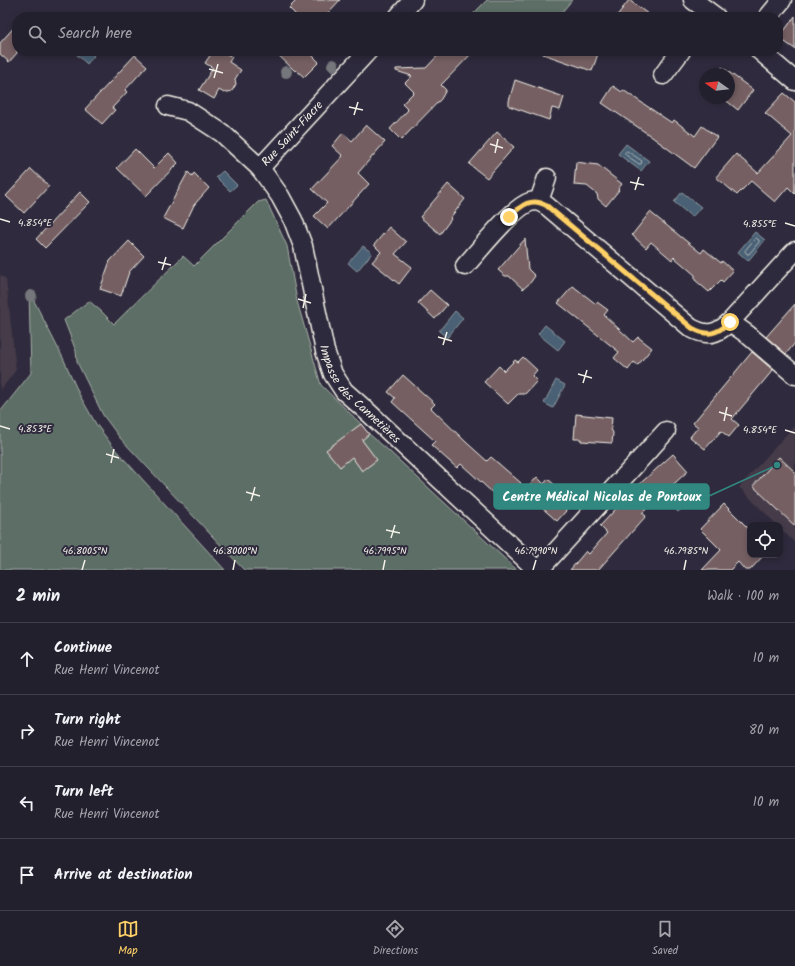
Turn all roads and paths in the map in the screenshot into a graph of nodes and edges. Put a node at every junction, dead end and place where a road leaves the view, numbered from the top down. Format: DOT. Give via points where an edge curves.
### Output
graph roads {
  1 [pos="413,0"];
  2 [pos="693,0"];
  3 [pos="782,0"];
  4 [pos="402,12"];
  5 [pos="707,12"];
  6 [pos="772,12"];
  7 [pos="363,56"];
  8 [pos="676,56"];
  9 [pos="766,56"];
  10 [pos="663,74"];
  11 [pos="795,81"];
  12 [pos="168,106"];
  13 [pos="260,168"];
  14 [pos="547,178"];
  15 [pos="539,201"];
  16 [pos="795,251"];
  17 [pos="465,266"];
  18 [pos="730,322"];
  19 [pos="795,375"];
  20 [pos="666,431"];
  21 [pos="538,570"];
  1 -- 4 [label="street"];
  2 -- 5 [label="street"];
  3 -- 6 [label="street"];
  7 -- 13 [label="street, Rue Saint-Fiacre"];
  8 -- 10 [label="street"];
  9 -- 11 [label="street"];
  12 -- 13 [label="street, Rue Saint-Fiacre" via="188,111 222,133"];
  13 -- 21 [label="street, Impasse des Cannetières" via="294,220 303,246 325,351 333,374 344,391"];
  14 -- 15 [label="street"];
  15 -- 17 [label="street" via="529,202 520,207"];
  15 -- 18 [label="street" via="692,328 701,333 711,334"];
  16 -- 18 [label="street"];
  18 -- 19 [label="street"];
  20 -- 21 [label="street"];
}
